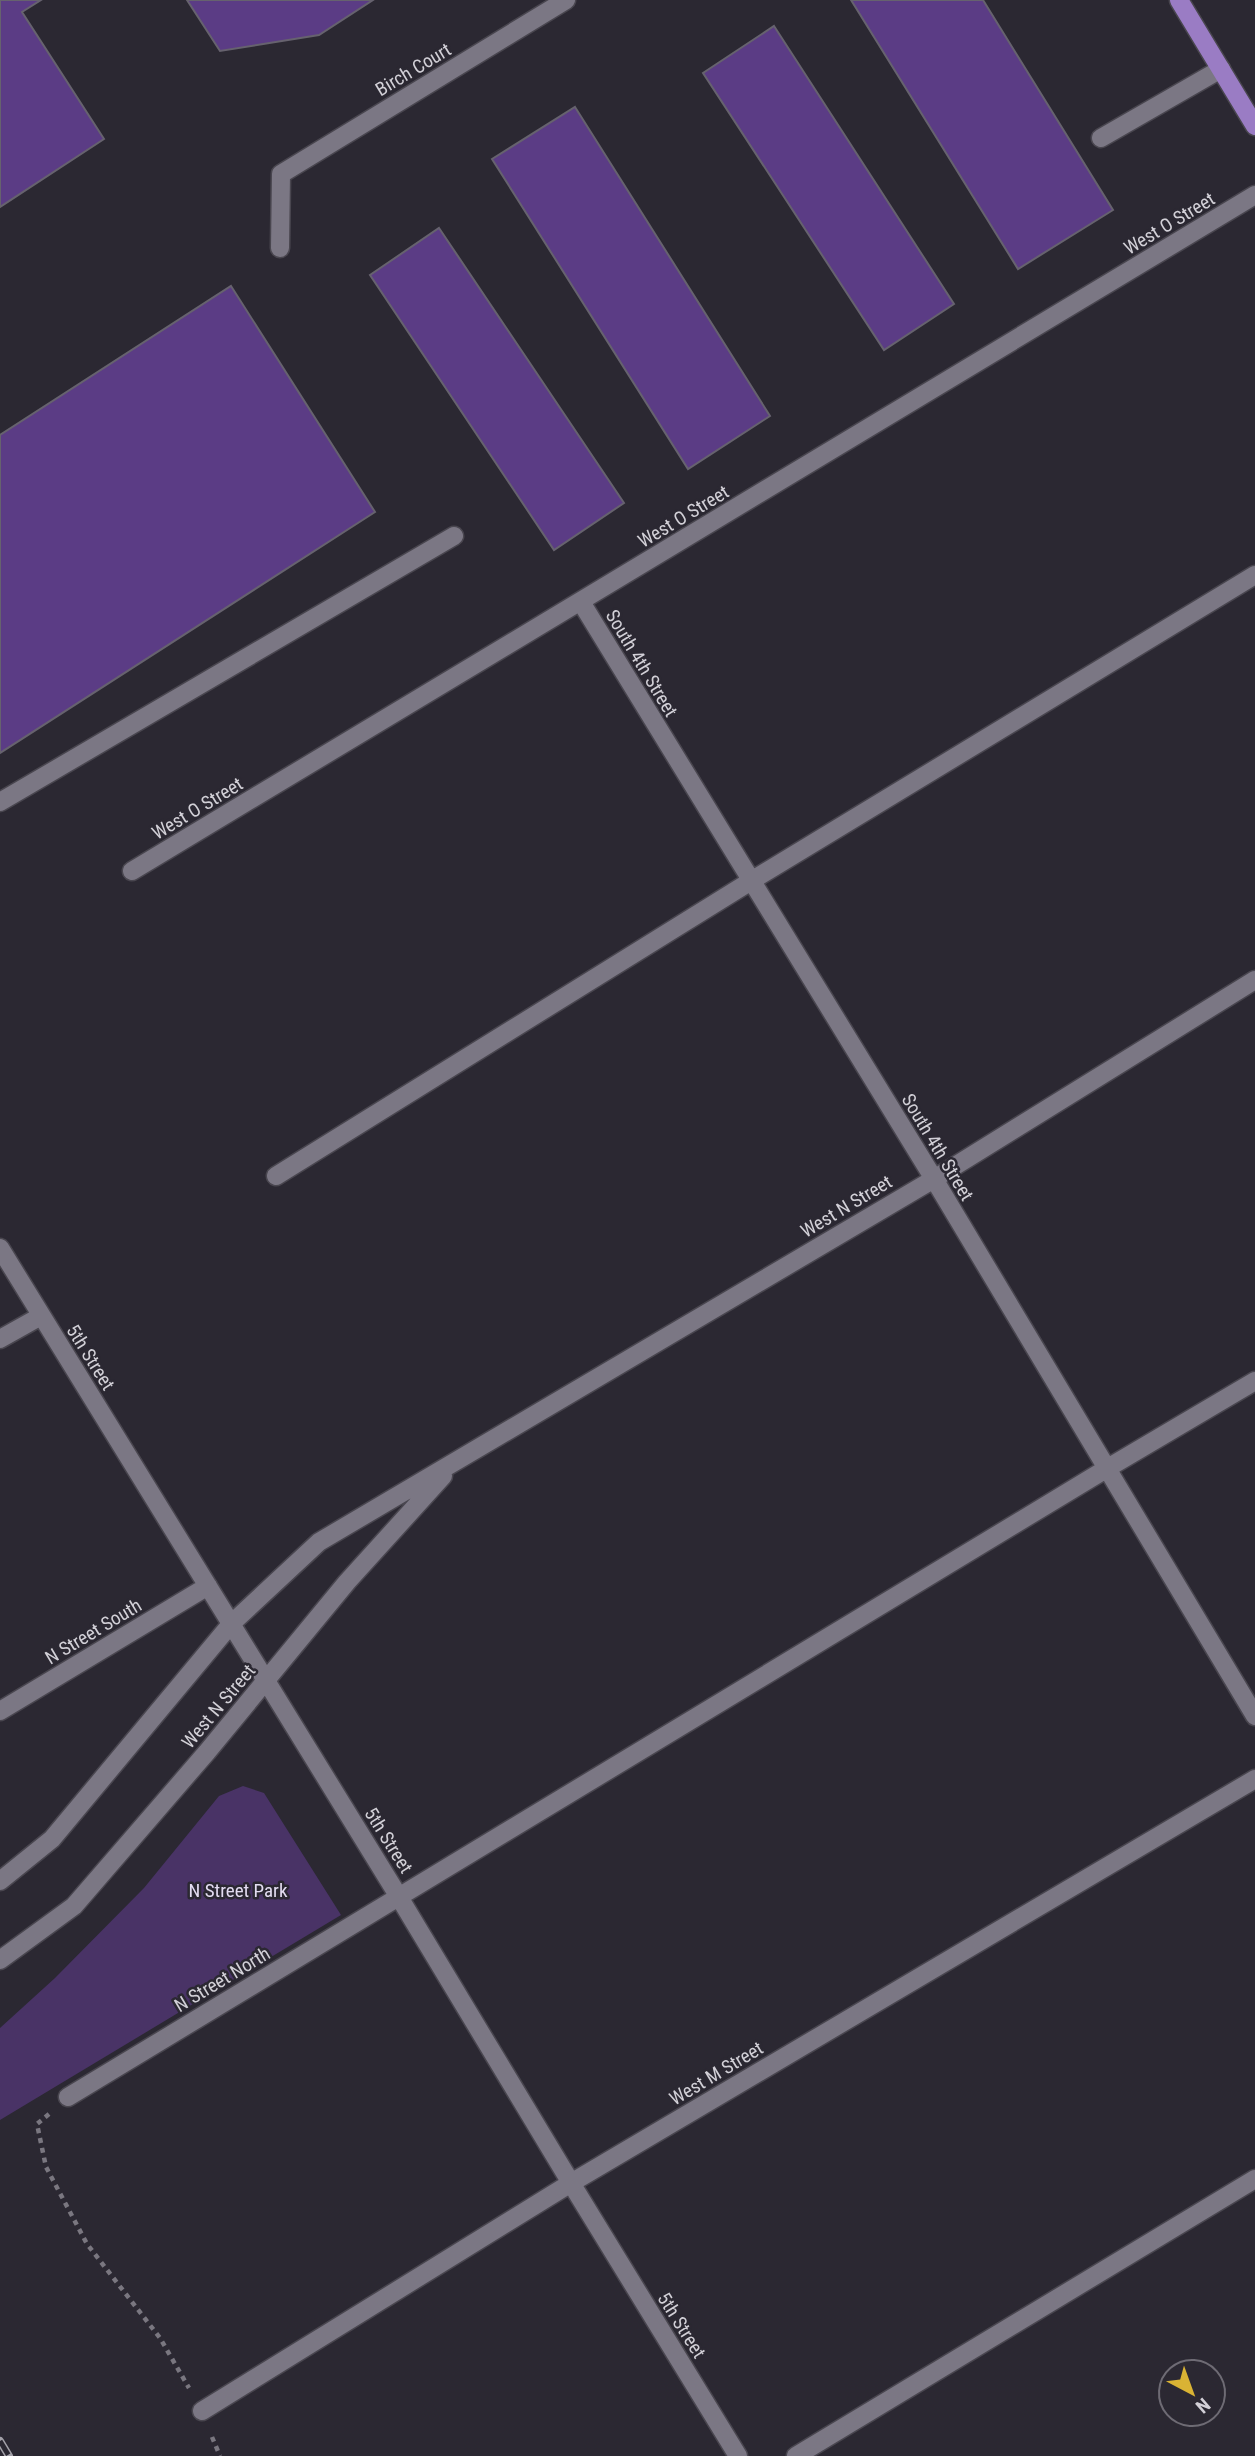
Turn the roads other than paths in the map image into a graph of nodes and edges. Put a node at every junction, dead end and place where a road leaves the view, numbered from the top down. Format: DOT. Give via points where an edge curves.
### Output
graph roads {
  1 [pos="566,0"];
  2 [pos="1179,0"];
  3 [pos="1221,69"];
  4 [pos="1254,123"];
  5 [pos="1101,138"];
  6 [pos="1255,195"];
  7 [pos="280,248"];
  8 [pos="454,536"];
  9 [pos="1255,575"];
  10 [pos="580,602"];
  11 [pos="0,802"];
  12 [pos="132,871"];
  13 [pos="751,881"];
  14 [pos="1255,980"];
  15 [pos="276,1176"];
  16 [pos="934,1179"];
  17 [pos="0,1248"];
  18 [pos="41,1315"];
  19 [pos="0,1339"];
  20 [pos="1255,1381"];
  21 [pos="455,1463"];
  22 [pos="1106,1469"];
  23 [pos="208,1586"];
  24 [pos="231,1624"];
  25 [pos="266,1681"];
  26 [pos="0,1712"];
  27 [pos="1255,1716"];
  28 [pos="1255,1779"];
  29 [pos="0,1881"];
  30 [pos="399,1896"];
  31 [pos="0,1960"];
  32 [pos="68,2097"];
  33 [pos="1255,2179"];
  34 [pos="570,2183"];
  35 [pos="202,2411"];
  36 [pos="738,2456"];
  37 [pos="796,2456"];
  1 -- 7 [label="street, Birch Court" via="281,174"];
  2 -- 3 [label="main road"];
  3 -- 4 [label="main road"];
  3 -- 5 [label="street"];
  6 -- 10 [label="street, West O Street"];
  8 -- 11 [label="street"];
  9 -- 13 [label="street"];
  10 -- 12 [label="street, West O Street"];
  10 -- 13 [label="street, South 4th Street"];
  13 -- 15 [label="street"];
  13 -- 16 [label="street, South 4th Street"];
  14 -- 16 [label="street, West N Street"];
  16 -- 21 [label="street, West N Street"];
  16 -- 22 [label="street, South 4th Street"];
  17 -- 18 [label="street, 5th Street"];
  18 -- 19 [label="street"];
  18 -- 23 [label="street, 5th Street"];
  20 -- 22 [label="street, N Street North"];
  21 -- 24 [label="street, West N Street" via="319,1542"];
  21 -- 25 [label="street, West N Street" via="347,1582"];
  22 -- 27 [label="street, South 4th Street"];
  22 -- 30 [label="street, N Street North"];
  23 -- 24 [label="street, 5th Street"];
  23 -- 26 [label="street, N Street South"];
  24 -- 25 [label="street, 5th Street"];
  24 -- 29 [label="street, West N Street" via="52,1839"];
  25 -- 30 [label="street, 5th Street"];
  25 -- 31 [label="street, West N Street" via="74,1906"];
  28 -- 34 [label="street, West M Street"];
  30 -- 32 [label="street, N Street North"];
  30 -- 34 [label="street, 5th Street"];
  33 -- 37 [label="street"];
  34 -- 35 [label="street, West M Street"];
  34 -- 36 [label="street, 5th Street"];
}
